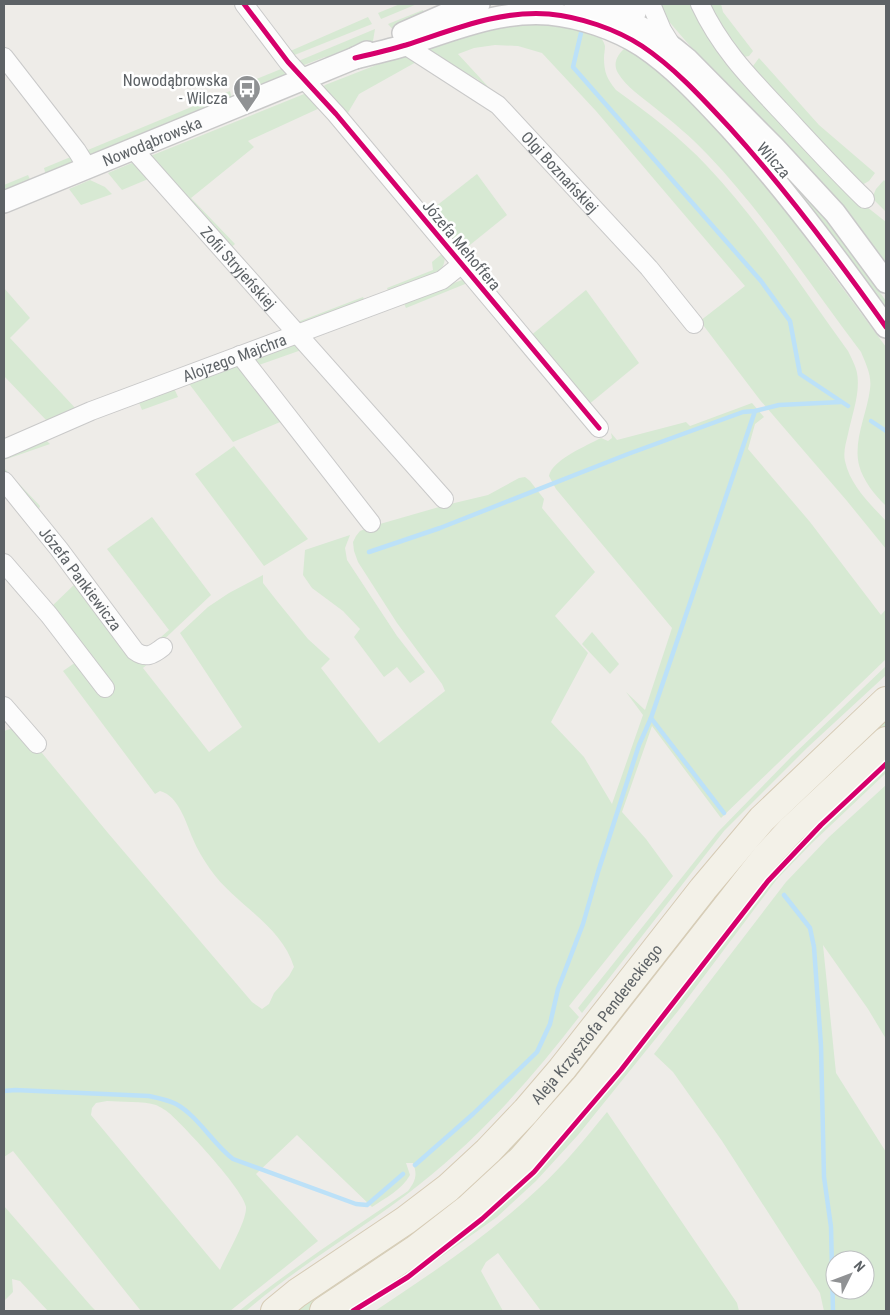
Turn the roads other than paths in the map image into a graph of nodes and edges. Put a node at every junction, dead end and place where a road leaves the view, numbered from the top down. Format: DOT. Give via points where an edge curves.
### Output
graph roads {
  1 [pos="244,4"];
  2 [pos="479,4"];
  3 [pos="575,4"];
  4 [pos="651,4"];
  5 [pos="700,4"];
  6 [pos="626,15"];
  7 [pos="405,45"];
  8 [pos="673,46"];
  9 [pos="4,57"];
  10 [pos="355,58"];
  11 [pos="304,79"];
  12 [pos="133,149"];
  13 [pos="87,167"];
  14 [pos="865,199"];
  15 [pos="4,202"];
  16 [pos="462,264"];
  17 [pos="886,282"];
  18 [pos="694,324"];
  19 [pos="886,327"];
  20 [pos="298,334"];
  21 [pos="240,355"];
  22 [pos="599,428"];
  23 [pos="4,448"];
  24 [pos="4,481"];
  25 [pos="444,499"];
  26 [pos="371,523"];
  27 [pos="4,563"];
  28 [pos="163,647"];
  29 [pos="105,688"];
  30 [pos="886,701"];
  31 [pos="4,706"];
  32 [pos="886,742"];
  33 [pos="37,744"];
  34 [pos="275,1311"];
  35 [pos="324,1311"];
  1 -- 11 [label="street, Józefa Mehoffera"];
  2 -- 10 [label="street, Nowodąbrowska" via="422,24"];
  3 -- 6 [label="street"];
  4 -- 8 [label="street"];
  5 -- 14 [label="street" via="718,39 746,73"];
  6 -- 7 [label="street, Nowodąbrowska" via="581,20 550,14 496,17"];
  6 -- 8 [label="street, Wilcza"];
  6 -- 19 [label="street, Wilcza" via="642,46 703,99 763,165"];
  7 -- 10 [label="street, Nowodąbrowska"];
  7 -- 18 [label="street, Olgi Boznańskiej" via="498,104 649,268"];
  8 -- 17 [label="street, Wilcza" via="806,180"];
  9 -- 13 [label="street"];
  10 -- 11 [label="street, Nowodąbrowska"];
  11 -- 12 [label="street, Nowodąbrowska"];
  11 -- 16 [label="street, Józefa Mehoffera"];
  12 -- 13 [label="street, Nowodąbrowska"];
  12 -- 20 [label="street, Zofii Stryjeńskiej"];
  13 -- 15 [label="street, Nowodąbrowska"];
  16 -- 20 [label="street, Alojzego Majchra" via="442,280"];
  16 -- 22 [label="street, Józefa Mehoffera"];
  20 -- 21 [label="street, Alojzego Majchra"];
  20 -- 25 [label="street, Zofii Stryjeńskiej"];
  21 -- 23 [label="street, Alojzego Majchra" via="91,411"];
  21 -- 26 [label="street"];
  24 -- 28 [label="street, Józefa Pankiewicza" via="135,651 148,657"];
  27 -- 29 [label="street"];
  30 -- 34 [label="main road, Aleja Krzysztofa Pendereckiego" via="762,819 562,1069 488,1151 448,1188 406,1220"];
  31 -- 33 [label="street"];
  32 -- 35 [label="main road, Aleja Krzysztofa Pendereckiego" via="766,857 587,1085 522,1160 469,1208 415,1250"];
}
